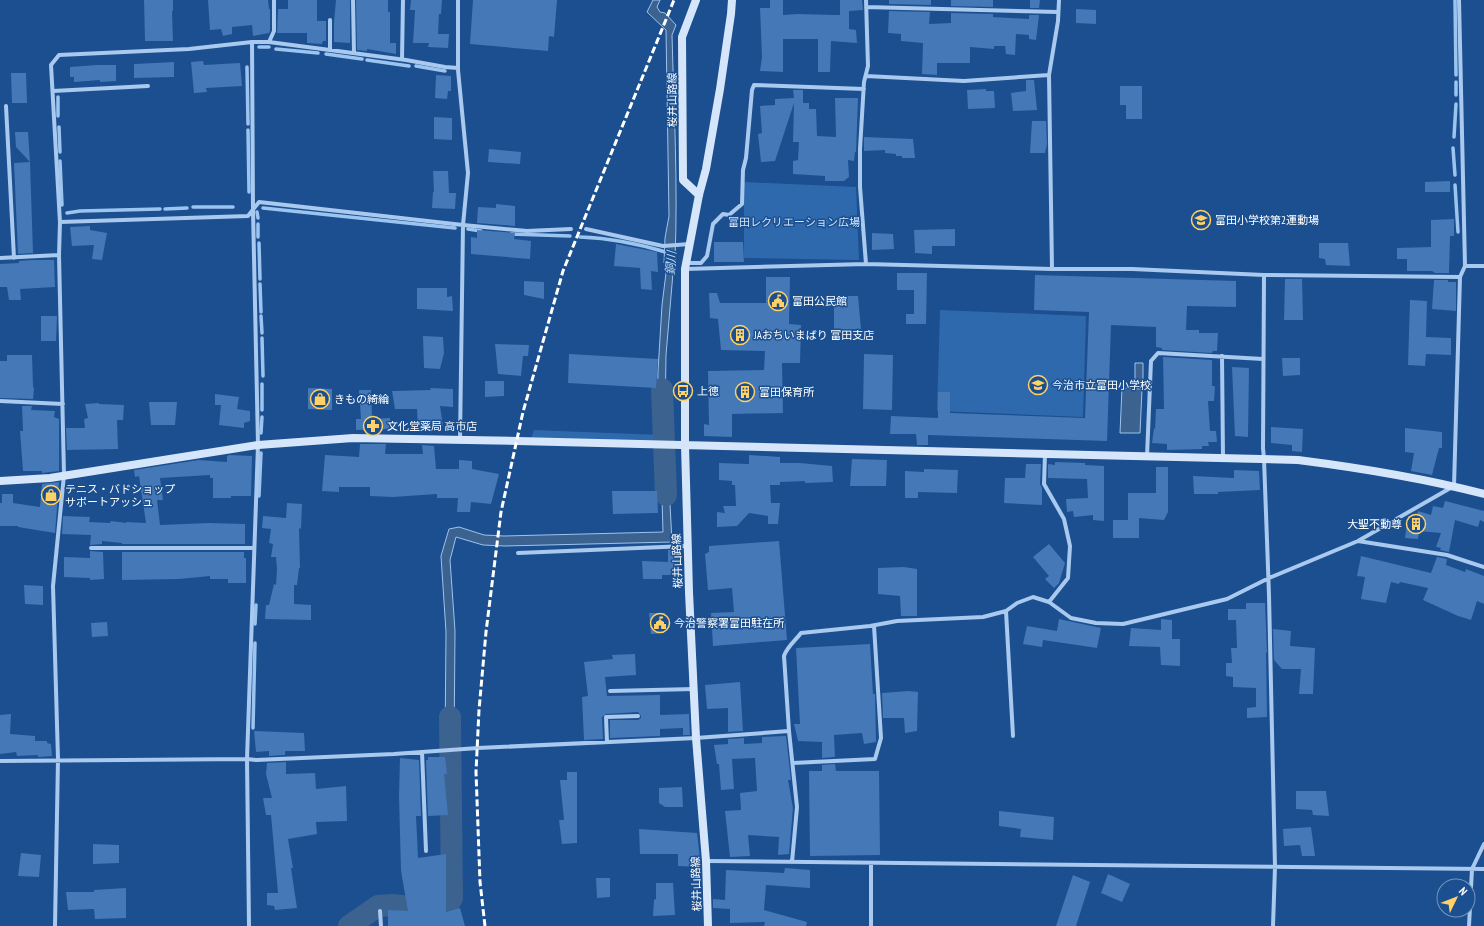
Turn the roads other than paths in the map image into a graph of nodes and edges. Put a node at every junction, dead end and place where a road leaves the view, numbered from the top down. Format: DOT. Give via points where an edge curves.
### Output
graph roads {
  1 [pos="274,0"];
  2 [pos="353,0"];
  3 [pos="403,0"];
  4 [pos="458,0"];
  5 [pos="696,0"];
  6 [pos="732,0"];
  7 [pos="866,0"];
  8 [pos="1058,0"];
  9 [pos="1459,0"];
  10 [pos="866,7"];
  11 [pos="1058,12"];
  12 [pos="330,20"];
  13 [pos="252,42"];
  14 [pos="269,42"];
  15 [pos="330,50"];
  16 [pos="354,53"];
  17 [pos="402,59"];
  18 [pos="458,68"];
  19 [pos="1049,75"];
  20 [pos="866,76"];
  21 [pos="148,86"];
  22 [pos="864,89"];
  23 [pos="53,91"];
  24 [pos="6,106"];
  25 [pos="699,195"];
  26 [pos="253,210"];
  27 [pos="60,223"];
  28 [pos="463,225"];
  29 [pos="571,229"];
  30 [pos="586,229"];
  31 [pos="690,244"];
  32 [pos="59,255"];
  33 [pos="0,258"];
  34 [pos="14,258"];
  35 [pos="866,264"];
  36 [pos="686,266"];
  37 [pos="1464,266"];
  38 [pos="1484,266"];
  39 [pos="1052,269"];
  40 [pos="1264,275"];
  41 [pos="1460,277"];
  42 [pos="1222,356"];
  43 [pos="1263,358"];
  44 [pos="0,401"];
  45 [pos="62,404"];
  46 [pos="460,440"];
  47 [pos="258,445"];
  48 [pos="685,445"];
  49 [pos="1045,454"];
  50 [pos="1147,456"];
  51 [pos="1223,458"];
  52 [pos="1264,459"];
  53 [pos="64,475"];
  54 [pos="0,481"];
  55 [pos="1454,486"];
  56 [pos="1484,494"];
  57 [pos="1358,541"];
  58 [pos="688,546"];
  59 [pos="90,548"];
  60 [pos="254,548"];
  61 [pos="518,553"];
  62 [pos="1484,567"];
  63 [pos="1269,578"];
  64 [pos="1048,602"];
  65 [pos="1006,611"];
  66 [pos="874,626"];
  67 [pos="694,689"];
  68 [pos="610,691"];
  69 [pos="638,716"];
  70 [pos="789,731"];
  71 [pos="1013,736"];
  72 [pos="696,738"];
  73 [pos="607,742"];
  74 [pos="422,752"];
  75 [pos="58,759"];
  76 [pos="247,759"];
  77 [pos="0,760"];
  78 [pos="793,763"];
  79 [pos="1484,844"];
  80 [pos="426,851"];
  81 [pos="706,861"];
  82 [pos="792,862"];
  83 [pos="871,863"];
  84 [pos="1275,868"];
  85 [pos="1472,869"];
  86 [pos="1484,869"];
  87 [pos="380,911"];
  88 [pos="55,926"];
  89 [pos="249,926"];
  90 [pos="381,926"];
  91 [pos="706,926"];
  92 [pos="871,926"];
  93 [pos="1273,926"];
  94 [pos="1468,926"];
  1 -- 14 [label="street" via="274,31"];
  2 -- 16 [label="street"];
  3 -- 17 [label="street"];
  4 -- 18 [label="street"];
  5 -- 25 [label="street, 桜井山路線" via="682,37 683,180"];
  6 -- 25 [label="street, 桜井山路線" via="706,169"];
  7 -- 10 [label="street"];
  8 -- 11 [label="street"];
  9 -- 37 [label="street"];
  10 -- 11 [label="street"];
  10 -- 20 [label="street"];
  11 -- 19 [label="street"];
  12 -- 15 [label="street"];
  13 -- 14 [label="street"];
  13 -- 23 [label="street" via="189,49 59,55 52,66"];
  13 -- 26 [label="street"];
  14 -- 15 [label="street"];
  15 -- 16 [label="street"];
  16 -- 17 [label="street"];
  17 -- 18 [label="street"];
  18 -- 28 [label="street" via="468,173"];
  19 -- 20 [label="street" via="964,81"];
  19 -- 39 [label="street"];
  20 -- 22 [label="street"];
  21 -- 23 [label="street"];
  22 -- 35 [label="street" via="860,187"];
  22 -- 36 [label="street" via="754,85 743,170 742,204 729,215 723,214 713,224 707,256 701,263"];
  23 -- 27 [label="street"];
  24 -- 34 [label="street"];
  25 -- 31 [label="street, 桜井山路線"];
  26 -- 27 [label="street" via="248,216"];
  26 -- 28 [label="street" via="259,202"];
  26 -- 47 [label="street"];
  27 -- 32 [label="street"];
  28 -- 29 [label="street" via="527,230"];
  28 -- 46 [label="street"];
  30 -- 31 [label="street" via="663,246"];
  31 -- 36 [label="street, 桜井山路線"];
  32 -- 34 [label="street"];
  32 -- 45 [label="street"];
  33 -- 34 [label="street"];
  35 -- 36 [label="street"];
  35 -- 39 [label="street"];
  36 -- 48 [label="street, 桜井山路線"];
  37 -- 38 [label="street"];
  37 -- 41 [label="street"];
  39 -- 40 [label="street" via="1132,269"];
  40 -- 41 [label="street"];
  40 -- 43 [label="street"];
  41 -- 55 [label="street"];
  42 -- 43 [label="street"];
  42 -- 50 [label="street" via="1158,353 1151,361"];
  42 -- 51 [label="street"];
  43 -- 52 [label="street"];
  44 -- 45 [label="street"];
  45 -- 53 [label="street"];
  46 -- 47 [label="street" via="353,438"];
  46 -- 48 [label="street"];
  47 -- 53 [label="street"];
  47 -- 60 [label="street"];
  48 -- 49 [label="street"];
  48 -- 58 [label="street, 桜井山路線"];
  49 -- 50 [label="street"];
  49 -- 64 [label="street" via="1044,484 1064,519 1070,546 1068,578"];
  50 -- 51 [label="street"];
  51 -- 52 [label="street"];
  52 -- 55 [label="street" via="1355,467"];
  52 -- 63 [label="street"];
  53 -- 54 [label="street"];
  53 -- 75 [label="street" via="53,586"];
  55 -- 56 [label="street"];
  55 -- 57 [label="street"];
  57 -- 62 [label="street" via="1448,555"];
  57 -- 63 [label="street"];
  58 -- 61 [label="street"];
  58 -- 67 [label="street, 桜井山路線"];
  59 -- 60 [label="street"];
  60 -- 76 [label="street"];
  63 -- 64 [label="street" via="1227,599 1123,624 1096,623 1071,618"];
  63 -- 84 [label="street"];
  64 -- 65 [label="street" via="1034,597 1017,603"];
  65 -- 66 [label="street" via="983,617 897,621"];
  65 -- 71 [label="street"];
  66 -- 70 [label="street" via="801,633 786,649 784,656"];
  66 -- 78 [label="street" via="881,738 875,759"];
  67 -- 68 [label="street"];
  67 -- 72 [label="street, 桜井山路線"];
  69 -- 73 [label="street" via="606,718"];
  70 -- 72 [label="street"];
  70 -- 78 [label="street"];
  72 -- 73 [label="street"];
  72 -- 81 [label="street, 桜井山路線"];
  73 -- 74 [label="street"];
  74 -- 76 [label="street"];
  74 -- 80 [label="street"];
  75 -- 76 [label="street"];
  75 -- 77 [label="street"];
  75 -- 88 [label="street"];
  76 -- 89 [label="street"];
  78 -- 82 [label="street" via="797,807"];
  79 -- 85 [label="street"];
  81 -- 82 [label="street"];
  81 -- 91 [label="street, 桜井山路線"];
  82 -- 83 [label="street"];
  83 -- 84 [label="street"];
  83 -- 92 [label="street"];
  84 -- 85 [label="street"];
  84 -- 93 [label="street"];
  85 -- 86 [label="street"];
  85 -- 94 [label="street"];
  87 -- 90 [label="street"];
}
